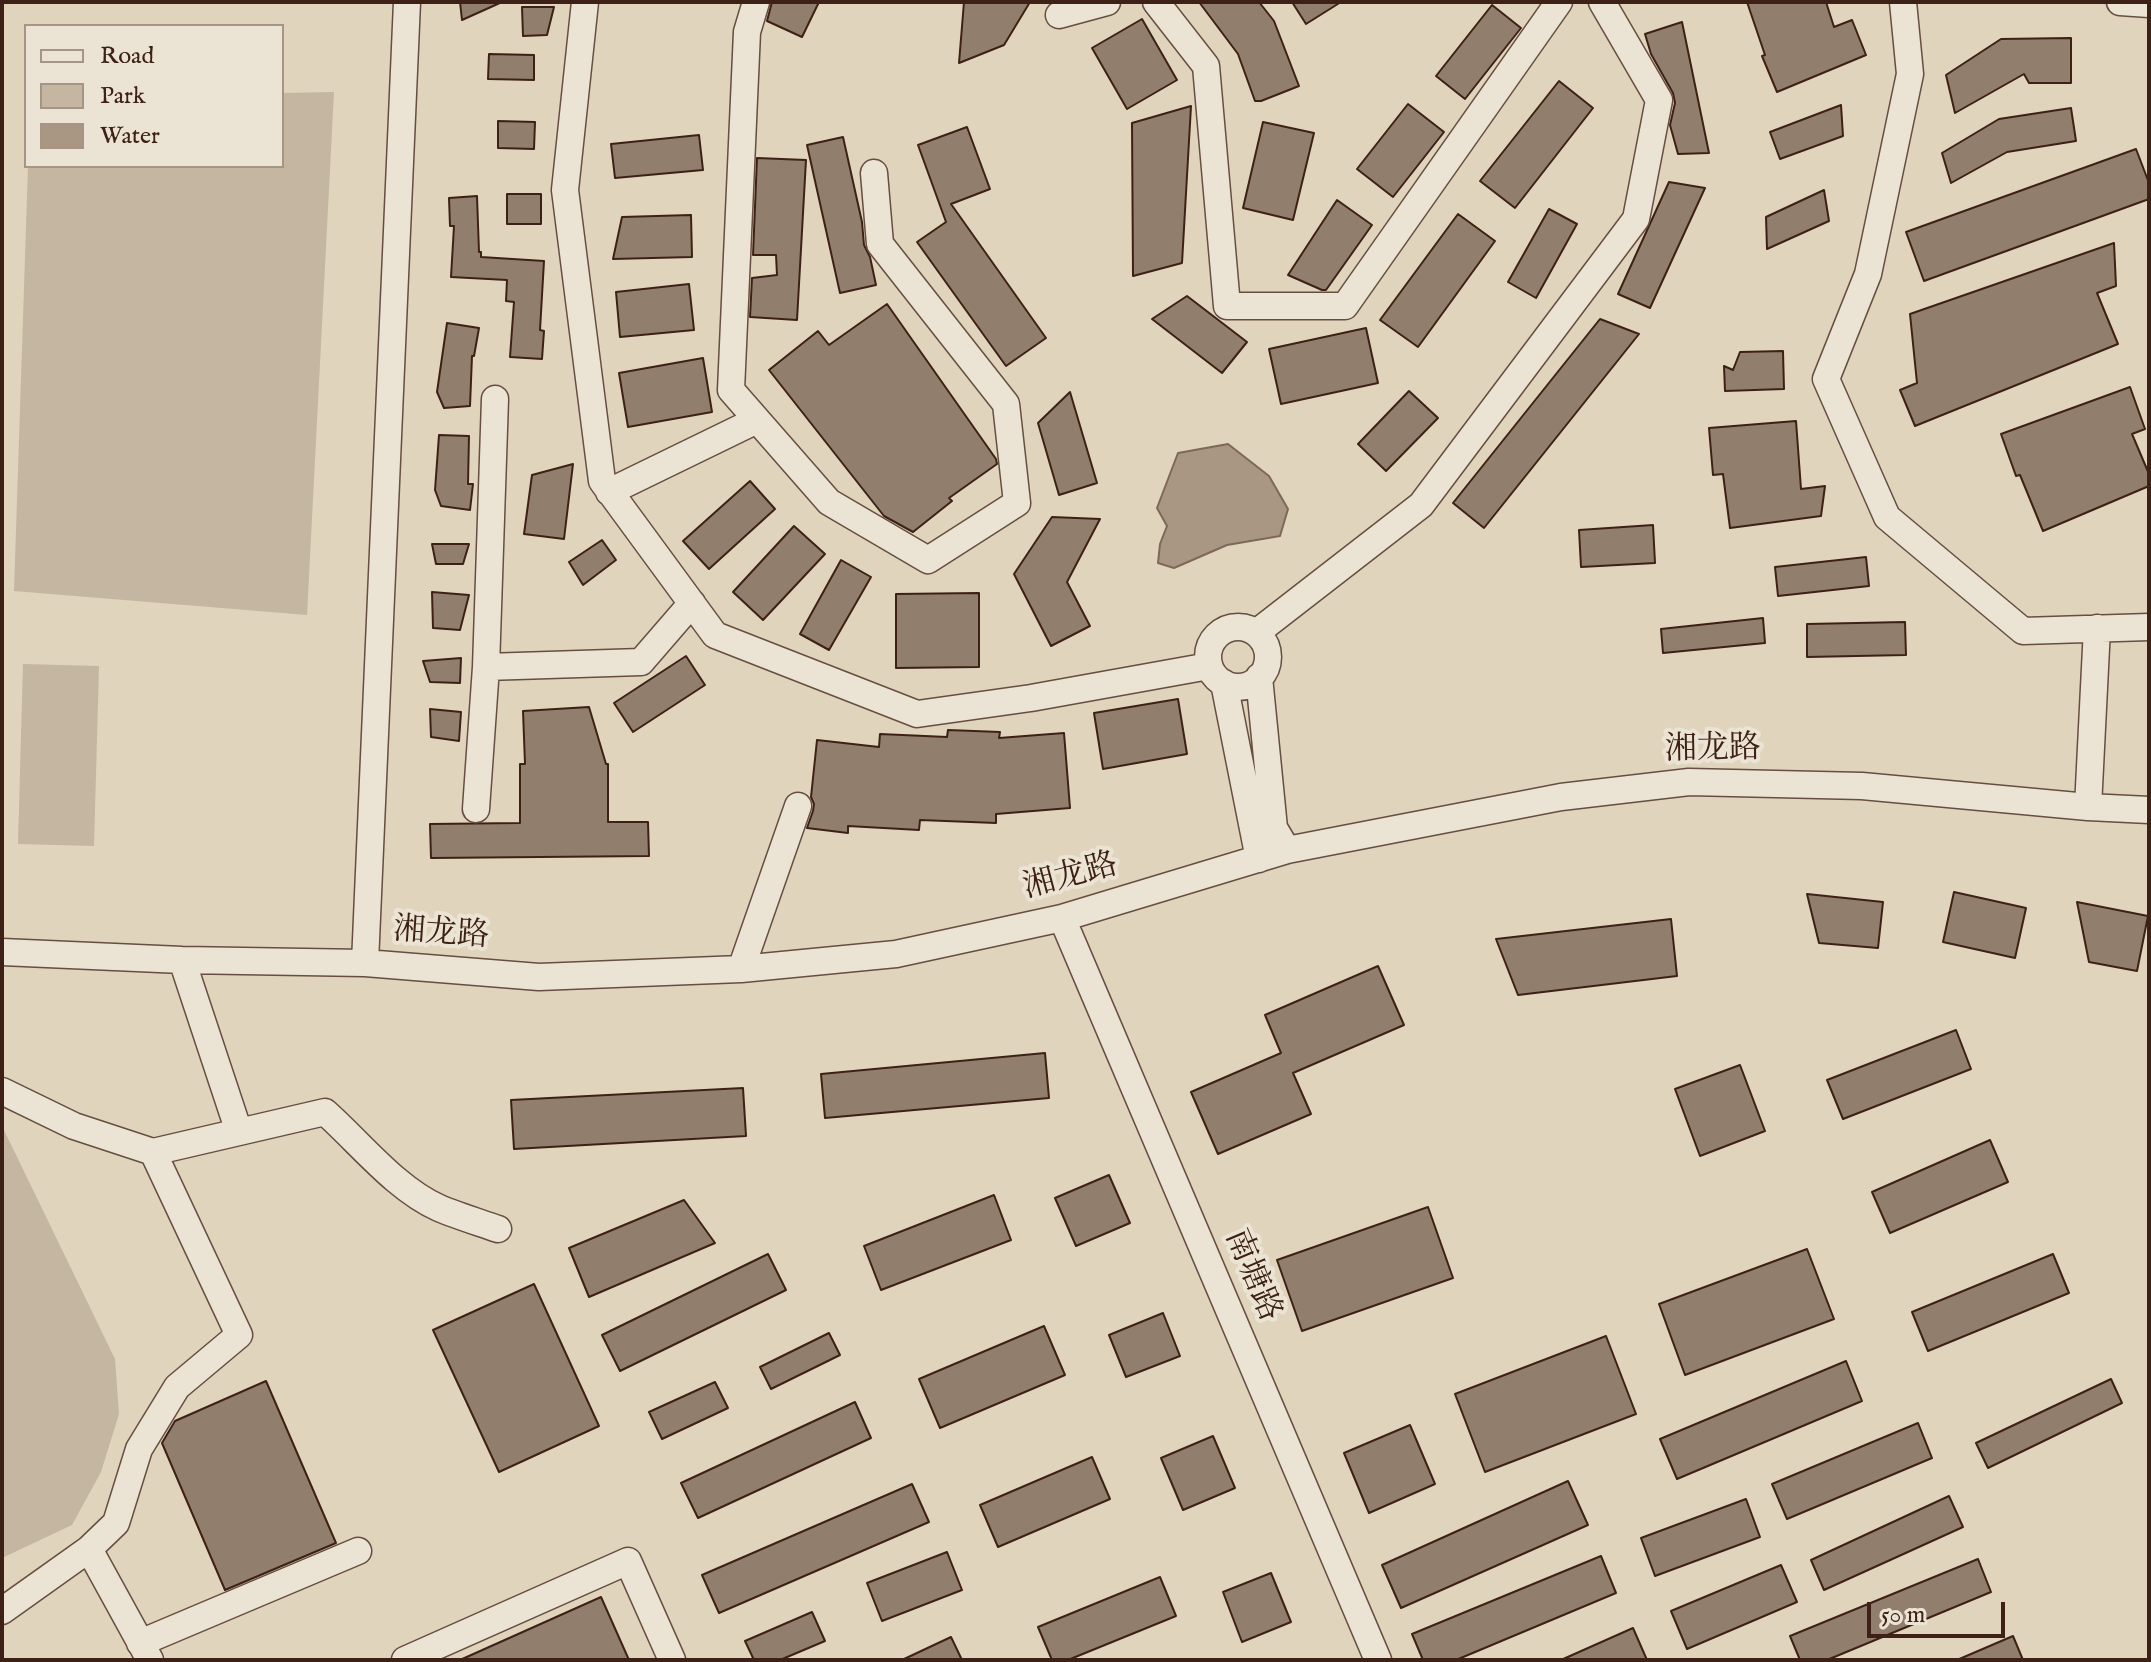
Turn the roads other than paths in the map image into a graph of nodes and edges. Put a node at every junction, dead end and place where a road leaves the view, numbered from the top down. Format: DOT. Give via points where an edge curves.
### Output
graph roads {
  1 [pos="407,2"];
  2 [pos="585,2"];
  3 [pos="756,2"];
  4 [pos="1107,2"];
  5 [pos="1156,2"];
  6 [pos="1559,2"];
  7 [pos="1602,2"];
  8 [pos="1903,2"];
  9 [pos="2120,2"];
  10 [pos="2149,4"];
  11 [pos="1059,15"];
  12 [pos="874,173"];
  13 [pos="495,399"];
  14 [pos="757,420"];
  15 [pos="609,492"];
  16 [pos="692,603"];
  17 [pos="2149,627"];
  18 [pos="2097,628"];
  19 [pos="1256,633"];
  20 [pos="486,667"];
  21 [pos="1216,674"];
  22 [pos="1259,677"];
  23 [pos="798,806"];
  24 [pos="2088,807"];
  25 [pos="476,809"];
  26 [pos="2149,810"];
  27 [pos="1287,850"];
  28 [pos="1259,859"];
  29 [pos="1062,918"];
  30 [pos="2,952"];
  31 [pos="182,960"];
  32 [pos="365,963"];
  33 [pos="741,969"];
  34 [pos="2,1091"];
  35 [pos="239,1132"];
  36 [pos="153,1152"];
  37 [pos="498,1229"];
  38 [pos="89,1549"];
  39 [pos="358,1551"];
  40 [pos="2,1611"];
  41 [pos="145,1651"];
  42 [pos="405,1660"];
  43 [pos="672,1660"];
  44 [pos="1378,1660"];
  1 -- 32 [label="street"];
  2 -- 15 [label="street" via="565,190 602,481"];
  3 -- 14 [label="street" via="747,32 731,390"];
  4 -- 11 [label="street"];
  5 -- 6 [label="street" via="1206,66 1227,306 1345,306"];
  7 -- 19 [label="street" via="1659,100 1636,219 1421,505"];
  8 -- 18 [label="street" via="1910,74 1868,274 1826,379 1887,517 2023,631"];
  9 -- 10 [label="street"];
  12 -- 14 [label="street" via="880,244 1006,404 1017,503 928,560 829,502"];
  13 -- 20 [label="street"];
  14 -- 15 [label="street"];
  15 -- 16 [label="street"];
  16 -- 20 [label="street" via="641,662"];
  16 -- 21 [label="street" via="715,635 917,714"];
  17 -- 18 [label="street"];
  18 -- 24 [label="street"];
  19 -- 21 [label="street" via="1231,628 1214,639 1209,647"];
  19 -- 22 [label="street" via="1268,656"];
  20 -- 25 [label="street"];
  21 -- 22 [label="street" via="1236,687"];
  21 -- 28 [label="street"];
  22 -- 27 [label="street" via="1274,828"];
  23 -- 33 [label="street"];
  24 -- 26 [label="street, 湘龙路"];
  24 -- 27 [label="street, 湘龙路" via="1862,786 1689,782 1561,797"];
  27 -- 28 [label="street, 湘龙路"];
  28 -- 29 [label="street, 湘龙路"];
  29 -- 33 [label="street, 湘龙路" via="896,954"];
  29 -- 44 [label="street, 南塘路"];
  30 -- 31 [label="street, 湘龙路"];
  31 -- 32 [label="street, 湘龙路"];
  31 -- 35 [label="street"];
  32 -- 33 [label="street, 湘龙路" via="539,977"];
  34 -- 36 [label="street" via="74,1126"];
  35 -- 36 [label="street"];
  35 -- 37 [label="street" via="325,1112 390,1176 437,1207"];
  36 -- 38 [label="street" via="239,1335 177,1387 139,1449 116,1523"];
  38 -- 40 [label="street"];
  38 -- 41 [label="street"];
  39 -- 41 [label="street"];
  42 -- 43 [label="street" via="628,1561"];
}
